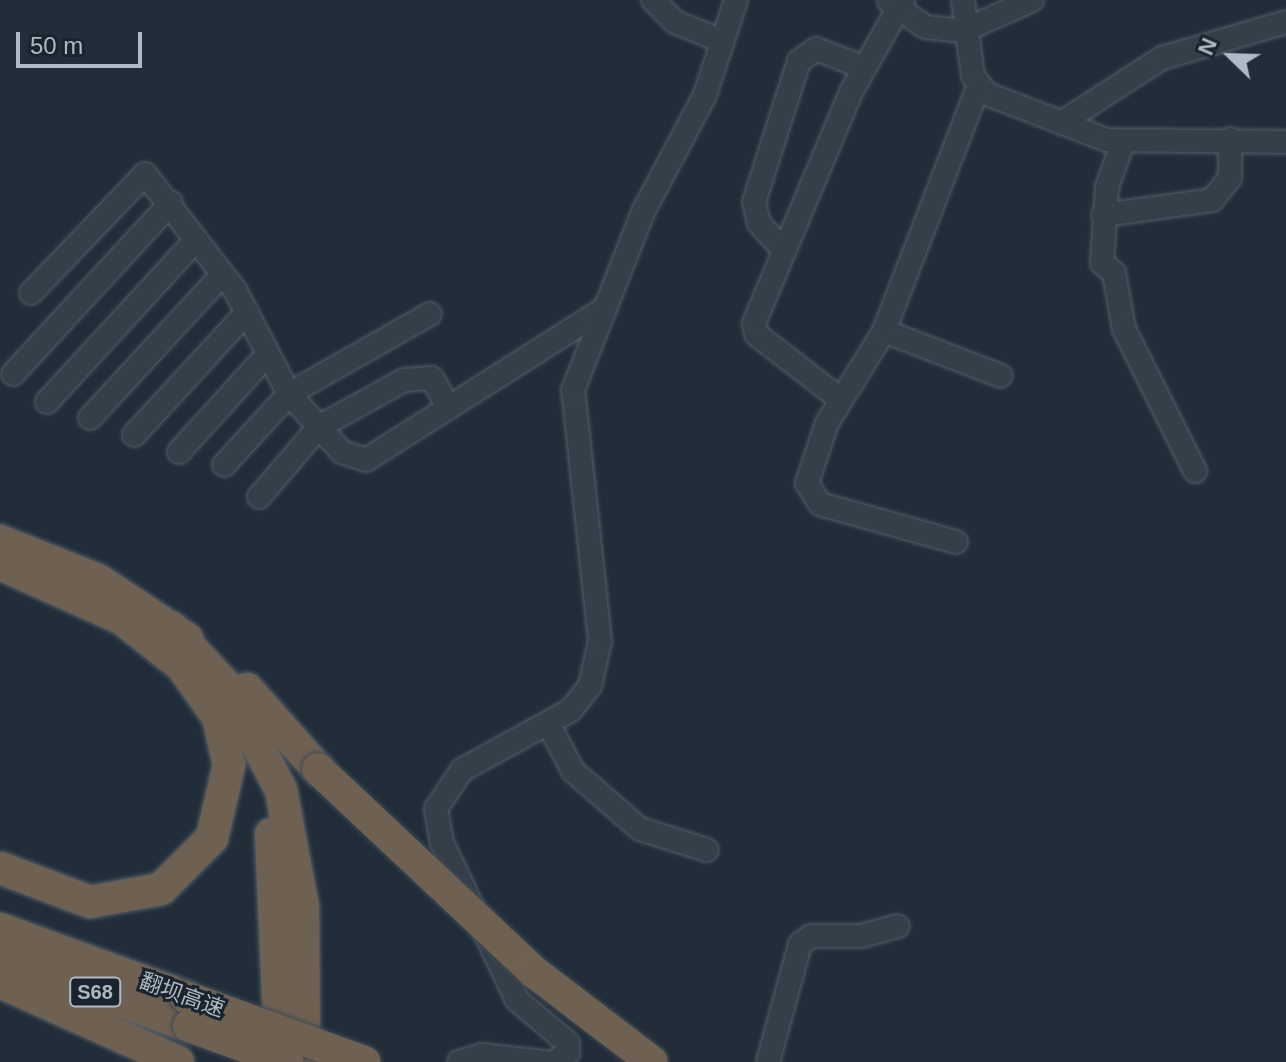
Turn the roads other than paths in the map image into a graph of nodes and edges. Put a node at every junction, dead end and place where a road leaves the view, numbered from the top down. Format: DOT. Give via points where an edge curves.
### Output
graph roads {
  1 [pos="653,0"];
  2 [pos="736,0"];
  3 [pos="956,0"];
  4 [pos="965,0"];
  5 [pos="1032,0"];
  6 [pos="896,3"];
  7 [pos="1286,22"];
  8 [pos="963,31"];
  9 [pos="722,41"];
  10 [pos="863,67"];
  11 [pos="978,87"];
  12 [pos="1061,123"];
  13 [pos="1230,139"];
  14 [pos="1123,142"];
  15 [pos="1286,142"];
  16 [pos="171,203"];
  17 [pos="1103,215"];
  18 [pos="196,240"];
  19 [pos="784,251"];
  20 [pos="222,275"];
  21 [pos="31,293"];
  22 [pos="602,310"];
  23 [pos="247,312"];
  24 [pos="430,314"];
  25 [pos="884,331"];
  26 [pos="265,357"];
  27 [pos="13,374"];
  28 [pos="1001,376"];
  29 [pos="289,394"];
  30 [pos="840,399"];
  31 [pos="47,402"];
  32 [pos="448,407"];
  33 [pos="90,418"];
  34 [pos="319,427"];
  35 [pos="134,435"];
  36 [pos="179,452"];
  37 [pos="224,465"];
  38 [pos="1195,471"];
  39 [pos="259,497"];
  40 [pos="0,541"];
  41 [pos="956,542"];
  42 [pos="0,564"];
  43 [pos="171,627"];
  44 [pos="207,694"];
  45 [pos="548,723"];
  46 [pos="707,850"];
  47 [pos="0,868"];
  48 [pos="898,926"];
  49 [pos="0,929"];
  50 [pos="0,957"];
  51 [pos="0,982"];
  52 [pos="188,1011"];
  53 [pos="178,1062"];
  54 [pos="281,1062"];
  55 [pos="288,1062"];
  56 [pos="304,1062"];
  57 [pos="365,1062"];
  58 [pos="459,1062"];
  59 [pos="544,1062"];
  60 [pos="555,1062"];
  61 [pos="652,1062"];
  62 [pos="768,1062"];
  1 -- 9 [label="street" via="675,22"];
  2 -- 9 [label="street"];
  3 -- 4 [label="street"];
  4 -- 8 [label="street"];
  5 -- 8 [label="street"];
  6 -- 8 [label="street" via="925,27"];
  6 -- 10 [label="street"];
  7 -- 12 [label="street" via="1162,58"];
  8 -- 11 [label="street"];
  9 -- 22 [label="street" via="705,95"];
  10 -- 19 [label="street"];
  10 -- 19 [label="street" via="816,49 799,61 754,202 759,223"];
  11 -- 12 [label="street"];
  11 -- 25 [label="street"];
  12 -- 14 [label="street"];
  13 -- 14 [label="street"];
  13 -- 15 [label="street"];
  13 -- 17 [label="street" via="1230,178 1212,200"];
  14 -- 17 [label="street"];
  16 -- 18 [label="street"];
  16 -- 21 [label="street" via="145,174"];
  16 -- 27 [label="street"];
  17 -- 38 [label="street" via="1102,263 1114,273 1119,317"];
  18 -- 20 [label="street"];
  18 -- 31 [label="street"];
  19 -- 30 [label="street" via="754,329"];
  20 -- 23 [label="street"];
  20 -- 33 [label="street"];
  22 -- 32 [label="street"];
  22 -- 45 [label="street" via="572,409 599,656 581,699"];
  23 -- 26 [label="street"];
  23 -- 35 [label="street"];
  24 -- 29 [label="street"];
  25 -- 28 [label="street"];
  25 -- 30 [label="street"];
  26 -- 29 [label="street"];
  26 -- 36 [label="street"];
  29 -- 34 [label="street"];
  29 -- 37 [label="street"];
  30 -- 41 [label="street" via="807,483 809,496"];
  32 -- 34 [label="street" via="366,460 342,452"];
  32 -- 34 [label="street" via="432,378 404,380"];
  34 -- 39 [label="street"];
  40 -- 43 [label="highway" via="98,580"];
  42 -- 44 [label="highway" via="121,618"];
  43 -- 56 [label="highway" via="234,697 281,790 303,907"];
  43 -- 61 [label="highway, bridge" via="230,671 318,769 534,972"];
  44 -- 47 [label="highway" via="226,741 228,790 212,838 181,875 138,898 90,902"];
  44 -- 54 [label="highway" via="248,761 271,830"];
  45 -- 46 [label="street" via="573,771 640,829"];
  45 -- 60 [label="street" via="462,770 440,797 436,821 517,1000 568,1043 568,1053"];
  48 -- 62 [label="street" via="861,936 811,936 800,944"];
  49 -- 52 [label="highway, 翻坝高速 / S68"];
  50 -- 52 [label="highway, 翻坝高速 / S68"];
  51 -- 53 [label="highway"];
  52 -- 55 [label="highway, 翻坝高速 / S68, bridge"];
  52 -- 57 [label="highway, 翻坝高速 / S68, bridge"];
  58 -- 59 [label="street" via="482,1055"];
}
